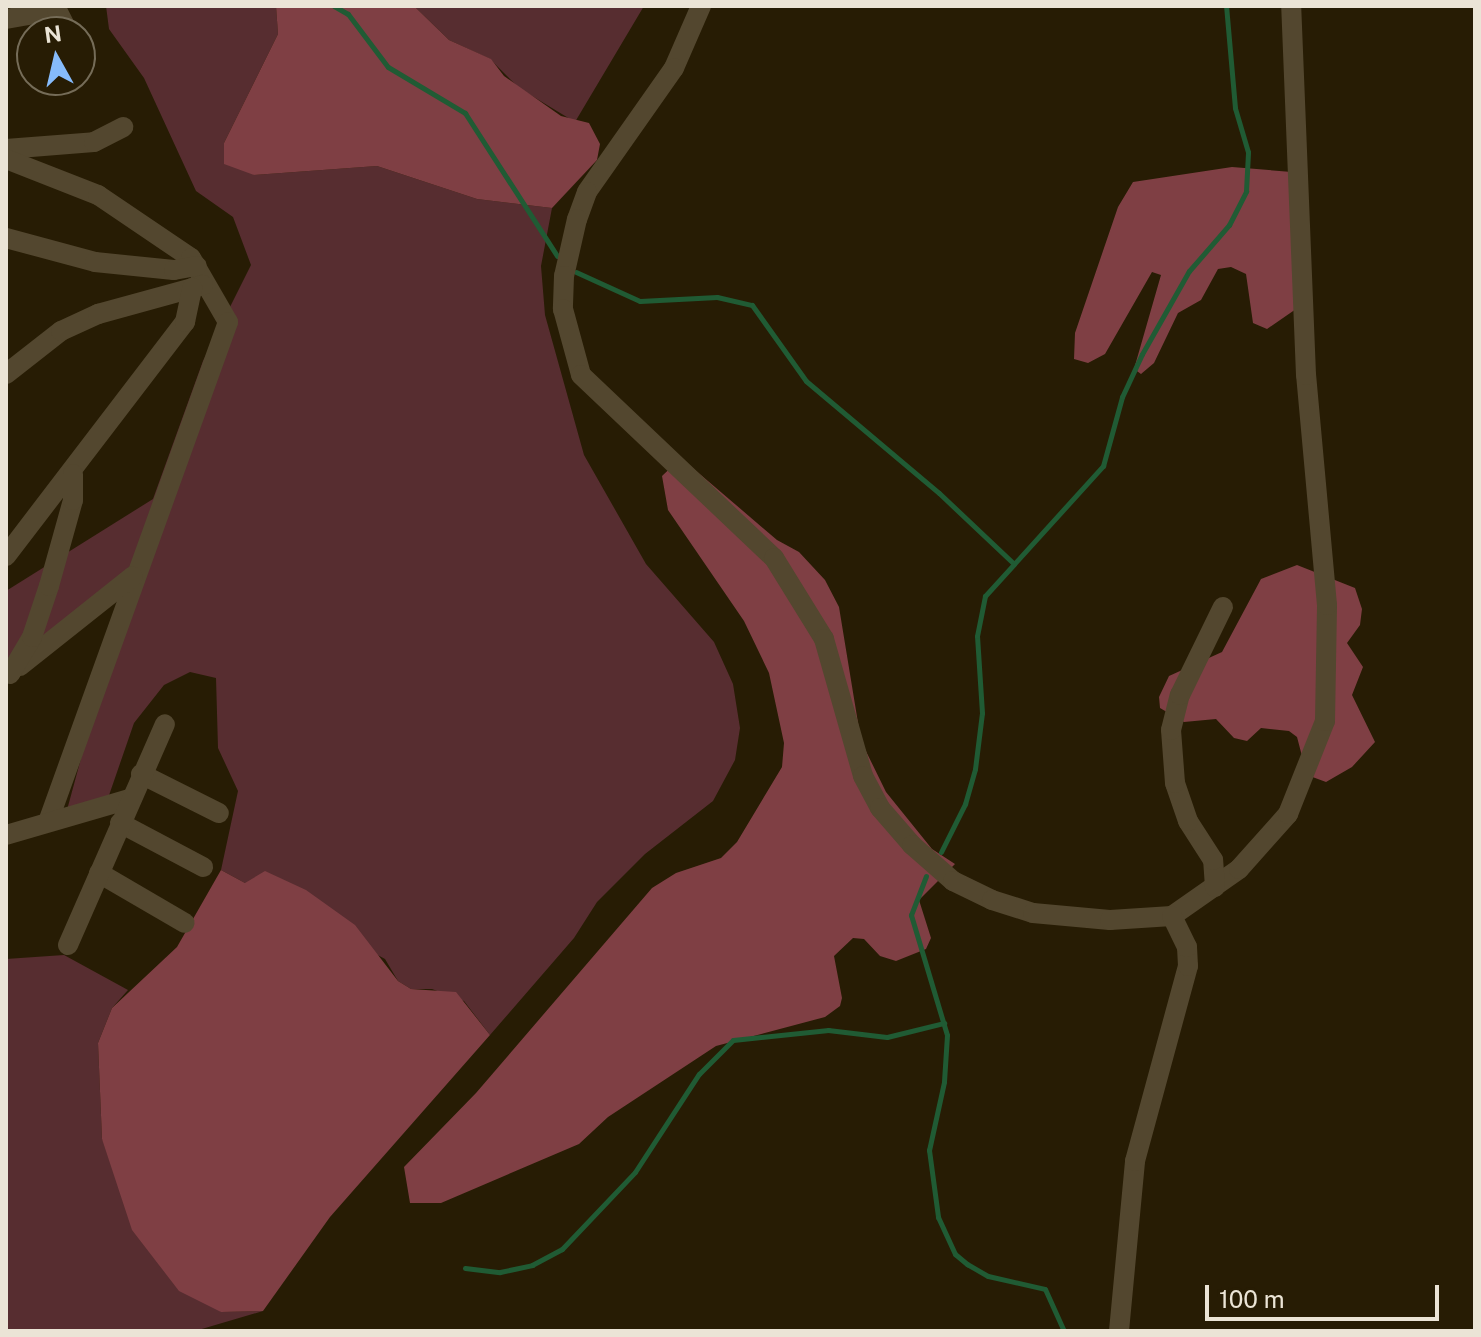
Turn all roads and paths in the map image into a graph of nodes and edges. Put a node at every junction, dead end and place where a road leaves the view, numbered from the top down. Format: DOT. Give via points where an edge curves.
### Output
graph roads {
  1 [pos="701,6"];
  2 [pos="1291,6"];
  3 [pos="23,16"];
  4 [pos="60,16"];
  5 [pos="123,127"];
  6 [pos="6,149"];
  7 [pos="6,159"];
  8 [pos="6,238"];
  9 [pos="197,266"];
  10 [pos="201,286"];
  11 [pos="6,374"];
  12 [pos="73,474"];
  13 [pos="6,556"];
  14 [pos="133,576"];
  15 [pos="1223,607"];
  16 [pos="8,675"];
  17 [pos="165,724"];
  18 [pos="141,774"];
  19 [pos="129,799"];
  20 [pos="219,813"];
  21 [pos="48,822"];
  22 [pos="120,823"];
  23 [pos="6,835"];
  24 [pos="203,867"];
  25 [pos="99,873"];
  26 [pos="1215,887"];
  27 [pos="1172,916"];
  28 [pos="185,923"];
  29 [pos="68,945"];
  30 [pos="1119,1331"];
  1 -- 27 [label="street" via="674,68 587,192 577,219 564,276 563,309 581,375 665,450 782,569 824,639 863,776 880,808 912,845 953,881 1033,913 1110,920"];
  2 -- 26 [label="street" via="1306,375 1330,672 1325,721 1288,814 1264,845"];
  3 -- 4 [label="street" via="57,10"];
  5 -- 6 [label="street" via="94,142"];
  7 -- 9 [label="street" via="98,195"];
  8 -- 9 [label="street" via="95,262 174,270"];
  9 -- 10 [label="street"];
  10 -- 11 [label="street" via="98,314 61,331"];
  10 -- 12 [label="street" via="185,322 131,386"];
  10 -- 14 [label="street" via="227,313 226,331"];
  12 -- 13 [label="street" via="41,506"];
  12 -- 16 [label="street" via="73,500 49,586 32,637"];
  14 -- 16 [label="street"];
  14 -- 21 [label="street"];
  15 -- 26 [label="street" via="1180,695 1171,743 1178,794 1213,860"];
  17 -- 18 [label="street"];
  18 -- 19 [label="street"];
  18 -- 20 [label="street"];
  19 -- 21 [label="street"];
  19 -- 22 [label="street"];
  21 -- 23 [label="street"];
  22 -- 24 [label="street"];
  22 -- 25 [label="street"];
  25 -- 28 [label="street"];
  25 -- 29 [label="street"];
  26 -- 27 [label="street"];
  27 -- 30 [label="street" via="1187,947 1188,966 1135,1161"];
}
